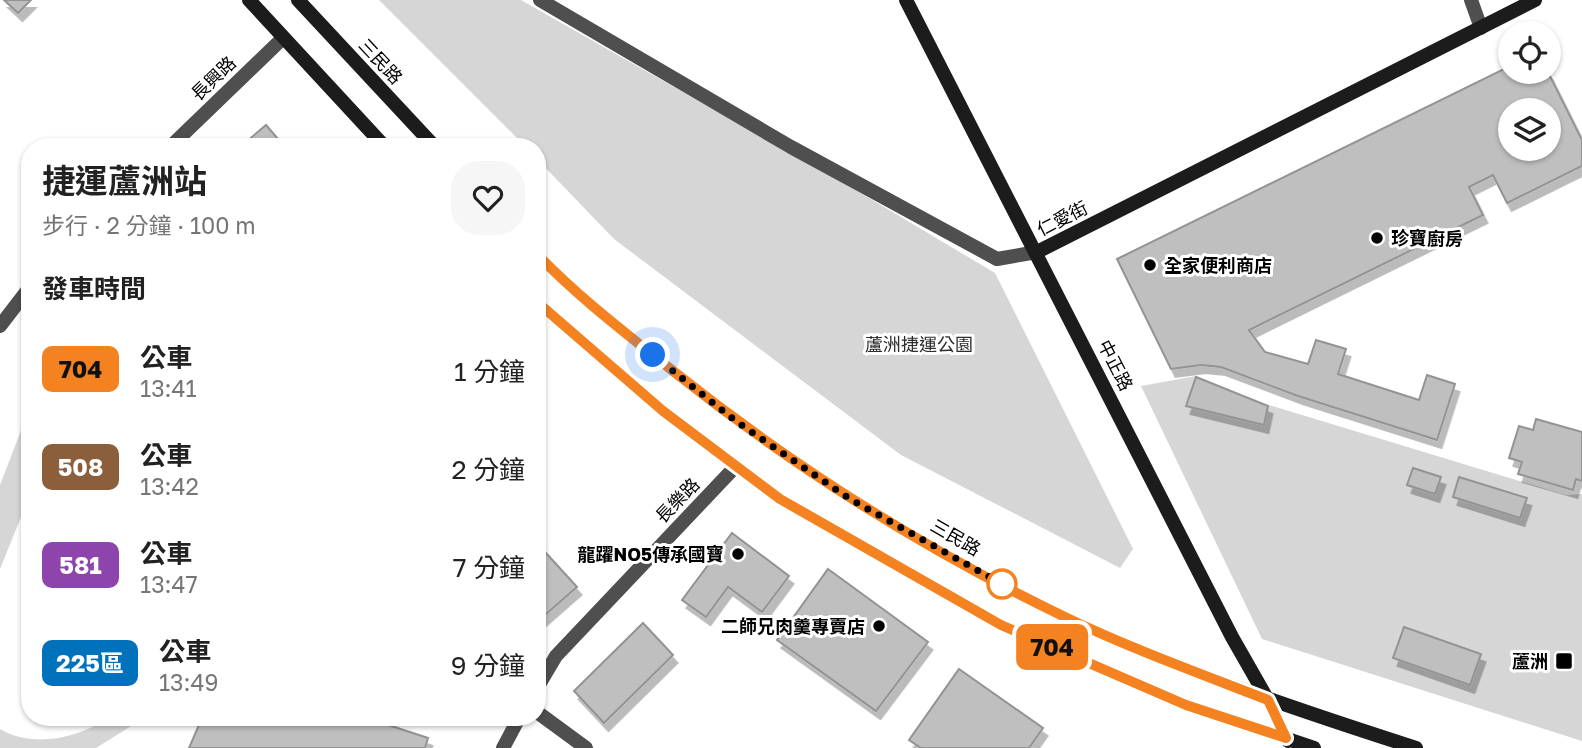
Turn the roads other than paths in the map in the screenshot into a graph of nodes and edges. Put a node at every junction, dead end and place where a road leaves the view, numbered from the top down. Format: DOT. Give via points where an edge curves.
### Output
graph roads {
  1 [pos="249,0"];
  2 [pos="299,0"];
  3 [pos="540,0"];
  4 [pos="906,0"];
  5 [pos="1471,0"];
  6 [pos="1535,0"];
  7 [pos="1481,28"];
  8 [pos="283,38"];
  9 [pos="179,138"];
  10 [pos="377,138"];
  11 [pos="427,138"];
  12 [pos="1037,253"];
  13 [pos="546,262"];
  14 [pos="21,299"];
  15 [pos="546,310"];
  16 [pos="0,326"];
  17 [pos="736,466"];
  18 [pos="546,673"];
  19 [pos="1268,700"];
  20 [pos="546,719"];
  21 [pos="515,726"];
  22 [pos="1289,743"];
  23 [pos="503,748"];
  24 [pos="586,748"];
  25 [pos="1314,748"];
  26 [pos="1416,748"];
  1 -- 8 [label="main road"];
  2 -- 11 [label="main road, 三民路"];
  3 -- 12 [label="street, 仁愛街" via="997,259"];
  4 -- 12 [label="main road, 中正路"];
  5 -- 7 [label="street"];
  6 -- 7 [label="main road, 仁愛街"];
  7 -- 12 [label="main road, 仁愛街"];
  8 -- 9 [label="street, 長興路"];
  8 -- 10 [label="main road"];
  12 -- 19 [label="main road, 中正路"];
  13 -- 19 [label="main road, 三民路" via="737,422 850,499 1068,618"];
  14 -- 16 [label="street"];
  15 -- 17 [label="main road" via="663,411"];
  17 -- 18 [label="street, 長樂路" via="556,656"];
  17 -- 22 [label="main road" via="780,499 1001,625 1186,705"];
  19 -- 22 [label="main road, 中正路"];
  19 -- 26 [label="main road, 三民路"];
  20 -- 24 [label="street"];
  21 -- 23 [label="street"];
  22 -- 25 [label="main road"];
}
